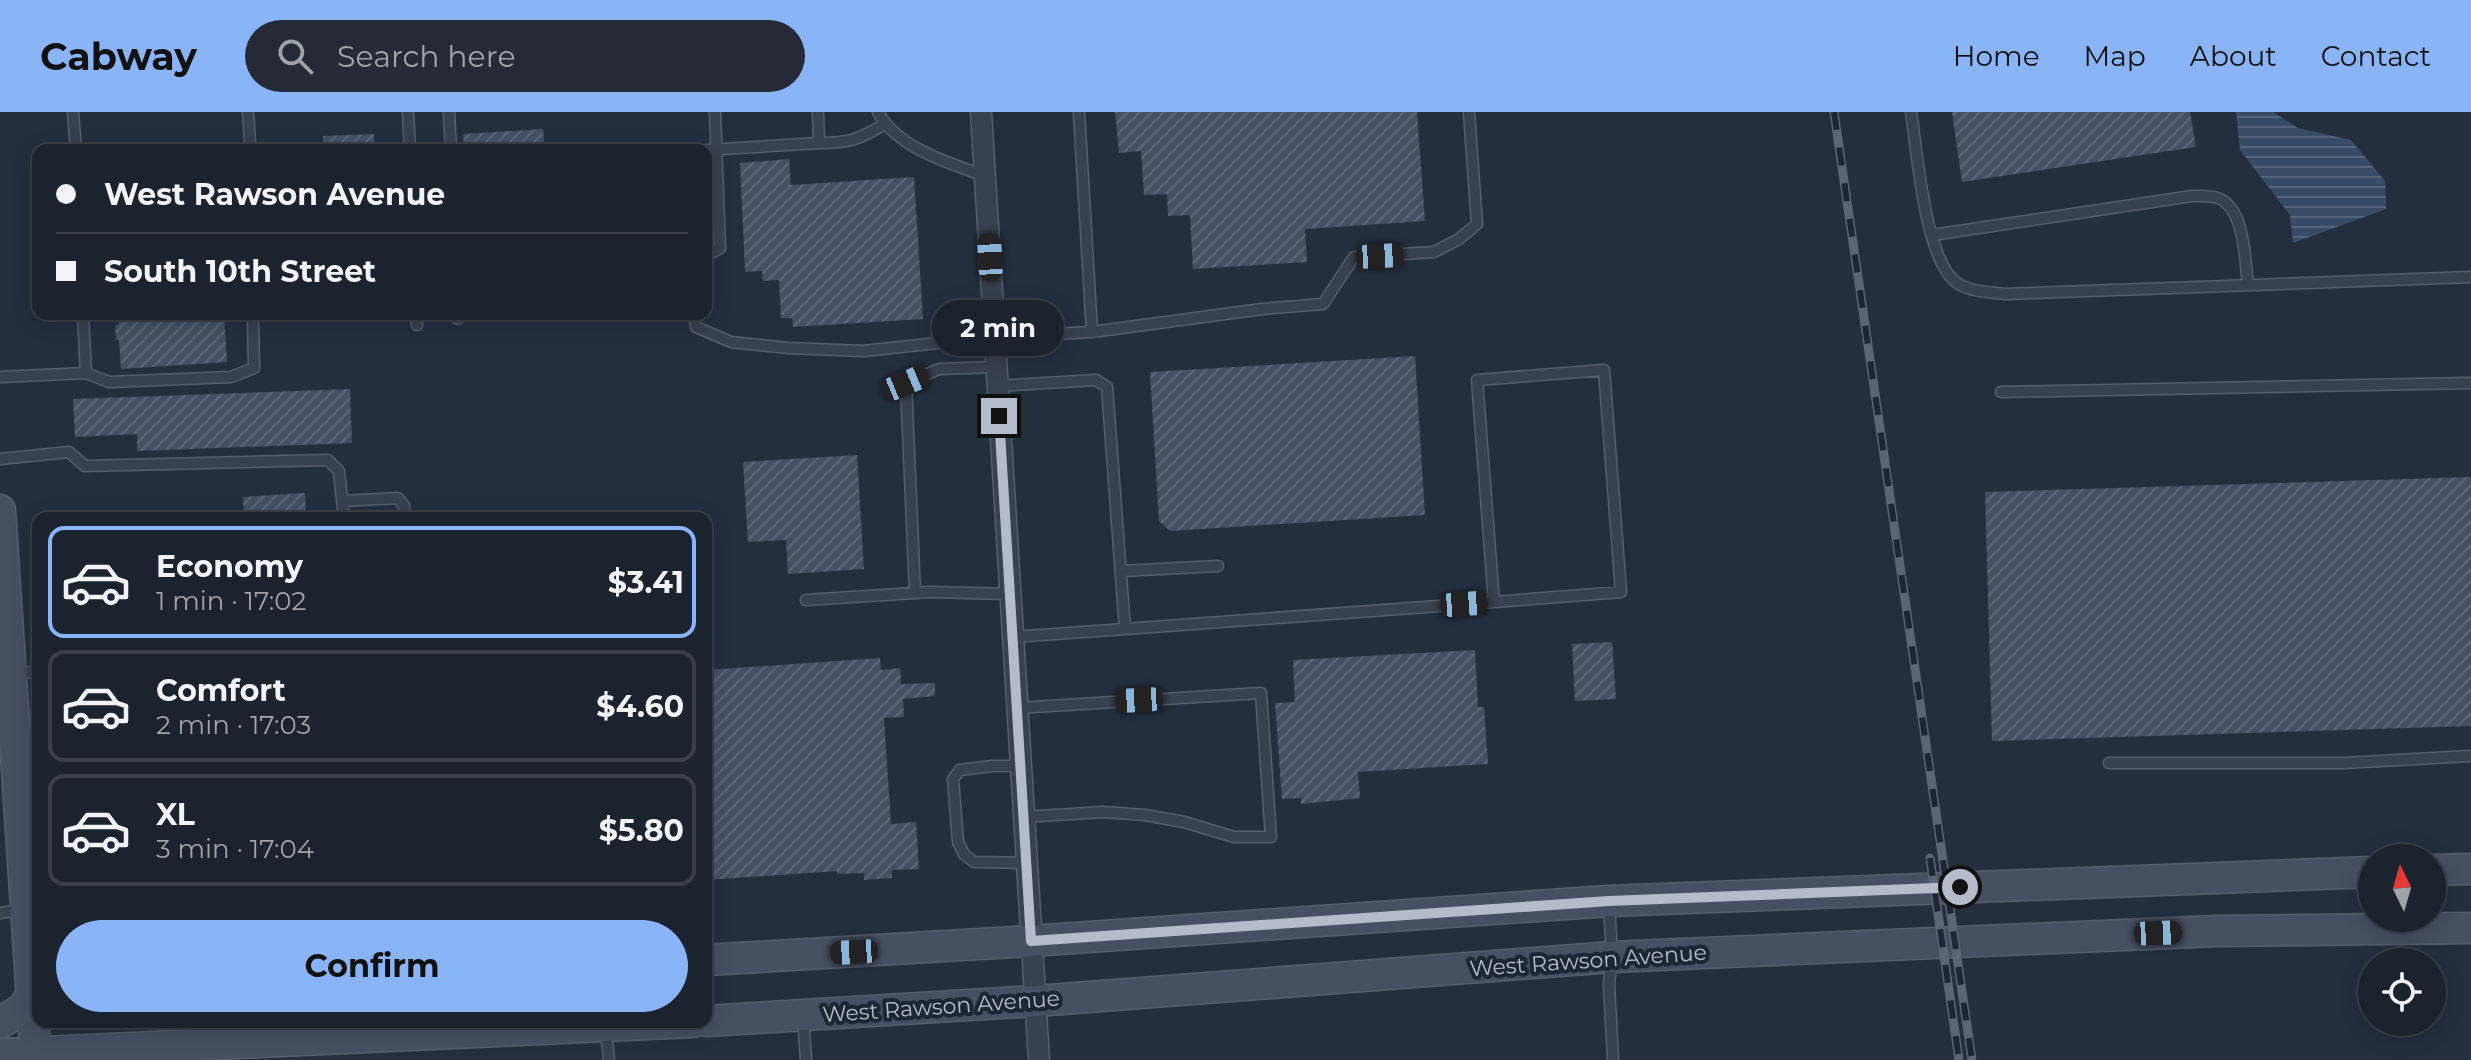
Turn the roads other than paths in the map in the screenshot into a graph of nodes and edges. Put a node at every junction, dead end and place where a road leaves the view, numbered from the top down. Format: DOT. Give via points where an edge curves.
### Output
graph roads {
  1 [pos="73,112"];
  2 [pos="248,112"];
  3 [pos="408,112"];
  4 [pos="449,112"];
  5 [pos="715,112"];
  6 [pos="818,112"];
  7 [pos="878,112"];
  8 [pos="981,112"];
  9 [pos="1079,112"];
  10 [pos="1469,112"];
  11 [pos="1911,112"];
  12 [pos="884,124"];
  13 [pos="819,143"];
  14 [pos="76,144"];
  15 [pos="250,144"];
  16 [pos="410,144"];
  17 [pos="451,144"];
  18 [pos="712,150"];
  19 [pos="985,176"];
  20 [pos="720,203"];
  21 [pos="712,204"];
  22 [pos="1932,235"];
  23 [pos="712,253"];
  24 [pos="2471,277"];
  25 [pos="2248,285"];
  26 [pos="83,320"];
  27 [pos="253,320"];
  28 [pos="695,320"];
  29 [pos="1092,332"];
  30 [pos="994,337"];
  31 [pos="86,373"];
  32 [pos="0,377"];
  33 [pos="997,377"];
  34 [pos="2471,383"];
  35 [pos="2001,392"];
  36 [pos="0,459"];
  37 [pos="342,501"];
  38 [pos="0,510"];
  39 [pos="343,512"];
  40 [pos="404,512"];
  41 [pos="1218,566"];
  42 [pos="1122,571"];
  43 [pos="915,593"];
  44 [pos="1010,594"];
  45 [pos="806,600"];
  46 [pos="1494,602"];
  47 [pos="1125,629"];
  48 [pos="1013,637"];
  49 [pos="24,672"];
  50 [pos="1017,708"];
  51 [pos="2471,756"];
  52 [pos="2109,763"];
  53 [pos="1020,766"];
  54 [pos="1023,817"];
  55 [pos="1026,863"];
  56 [pos="2471,869"];
  57 [pos="2446,870"];
  58 [pos="2358,873"];
  59 [pos="1609,901"];
  60 [pos="21,914"];
  61 [pos="2471,928"];
  62 [pos="1031,941"];
  63 [pos="1612,957"];
  64 [pos="712,960"];
  65 [pos="32,977"];
  66 [pos="32,994"];
  67 [pos="0,996"];
  68 [pos="32,997"];
  69 [pos="1036,1001"];
  70 [pos="803,1015"];
  71 [pos="712,1021"];
  72 [pos="0,1023"];
  73 [pos="36,1028"];
  74 [pos="52,1028"];
  75 [pos="490,1028"];
  76 [pos="601,1028"];
  77 [pos="378,1030"];
  78 [pos="0,1054"];
  79 [pos="129,1054"];
  80 [pos="36,1056"];
  81 [pos="609,1060"];
  82 [pos="806,1060"];
  83 [pos="1039,1060"];
  84 [pos="1613,1060"];
  1 -- 14 [label="lane"];
  2 -- 15 [label="lane"];
  3 -- 16 [label="lane"];
  4 -- 17 [label="lane"];
  5 -- 18 [label="lane"];
  6 -- 13 [label="lane"];
  7 -- 12 [label="lane"];
  8 -- 19 [label="street"];
  9 -- 29 [label="lane"];
  10 -- 29 [label="lane" via="1477,224 1459,239 1434,252 1354,257 1323,304"];
  11 -- 22 [label="lane"];
  12 -- 13 [label="lane" via="865,137"];
  12 -- 19 [label="lane" via="926,154"];
  13 -- 18 [label="lane"];
  18 -- 20 [label="lane"];
  19 -- 30 [label="street"];
  20 -- 21 [label="lane"];
  20 -- 23 [label="lane" via="720,248"];
  22 -- 25 [label="lane" via="1942,266 1970,290 2005,294"];
  22 -- 25 [label="lane" via="2209,196 2234,209"];
  24 -- 25 [label="lane"];
  26 -- 31 [label="lane"];
  27 -- 31 [label="lane" via="254,368 231,377 109,382"];
  28 -- 30 [label="lane" via="696,327 731,342 788,348 863,351"];
  29 -- 30 [label="lane"];
  30 -- 33 [label="street"];
  31 -- 32 [label="lane"];
  33 -- 42 [label="lane" via="1100,380 1107,387"];
  33 -- 43 [label="lane" via="939,369 906,383"];
  33 -- 44 [label="street"];
  34 -- 35 [label="lane"];
  36 -- 37 [label="lane" via="69,452 85,466 328,460 339,471"];
  37 -- 39 [label="lane"];
  37 -- 40 [label="lane" via="398,498"];
  38 -- 49 [label="main road"];
  41 -- 42 [label="lane"];
  42 -- 47 [label="lane"];
  43 -- 44 [label="lane"];
  43 -- 45 [label="lane"];
  44 -- 48 [label="street"];
  46 -- 46 [label="lane" via="1477,380 1604,370 1621,592"];
  46 -- 47 [label="lane"];
  47 -- 48 [label="lane"];
  48 -- 50 [label="street"];
  49 -- 60 [label="main road"];
  50 -- 53 [label="street"];
  50 -- 54 [label="lane" via="1261,693 1271,837 1234,837 1145,815"];
  51 -- 52 [label="lane" via="2344,763"];
  53 -- 54 [label="street"];
  53 -- 55 [label="lane" via="971,767 953,779 958,842 964,854 974,862"];
  54 -- 55 [label="street"];
  55 -- 62 [label="street"];
  56 -- 57 [label="main road"];
  58 -- 59 [label="main road"];
  59 -- 62 [label="main road"];
  59 -- 63 [label="lane"];
  60 -- 65 [label="main road"];
  61 -- 63 [label="main road, West Rawson Avenue" via="2216,931"];
  62 -- 64 [label="main road"];
  62 -- 69 [label="street"];
  63 -- 69 [label="main road, West Rawson Avenue"];
  63 -- 84 [label="lane"];
  66 -- 67 [label="main road"];
  68 -- 72 [label="main road"];
  69 -- 70 [label="main road, West Rawson Avenue"];
  69 -- 83 [label="street"];
  70 -- 71 [label="main road, West Rawson Avenue"];
  70 -- 82 [label="lane"];
  73 -- 80 [label="main road"];
  74 -- 80 [label="main road"];
  75 -- 77 [label="main road"];
  76 -- 81 [label="lane"];
  77 -- 79 [label="main road" via="296,1046"];
  78 -- 80 [label="main road"];
  79 -- 80 [label="main road"];
}
